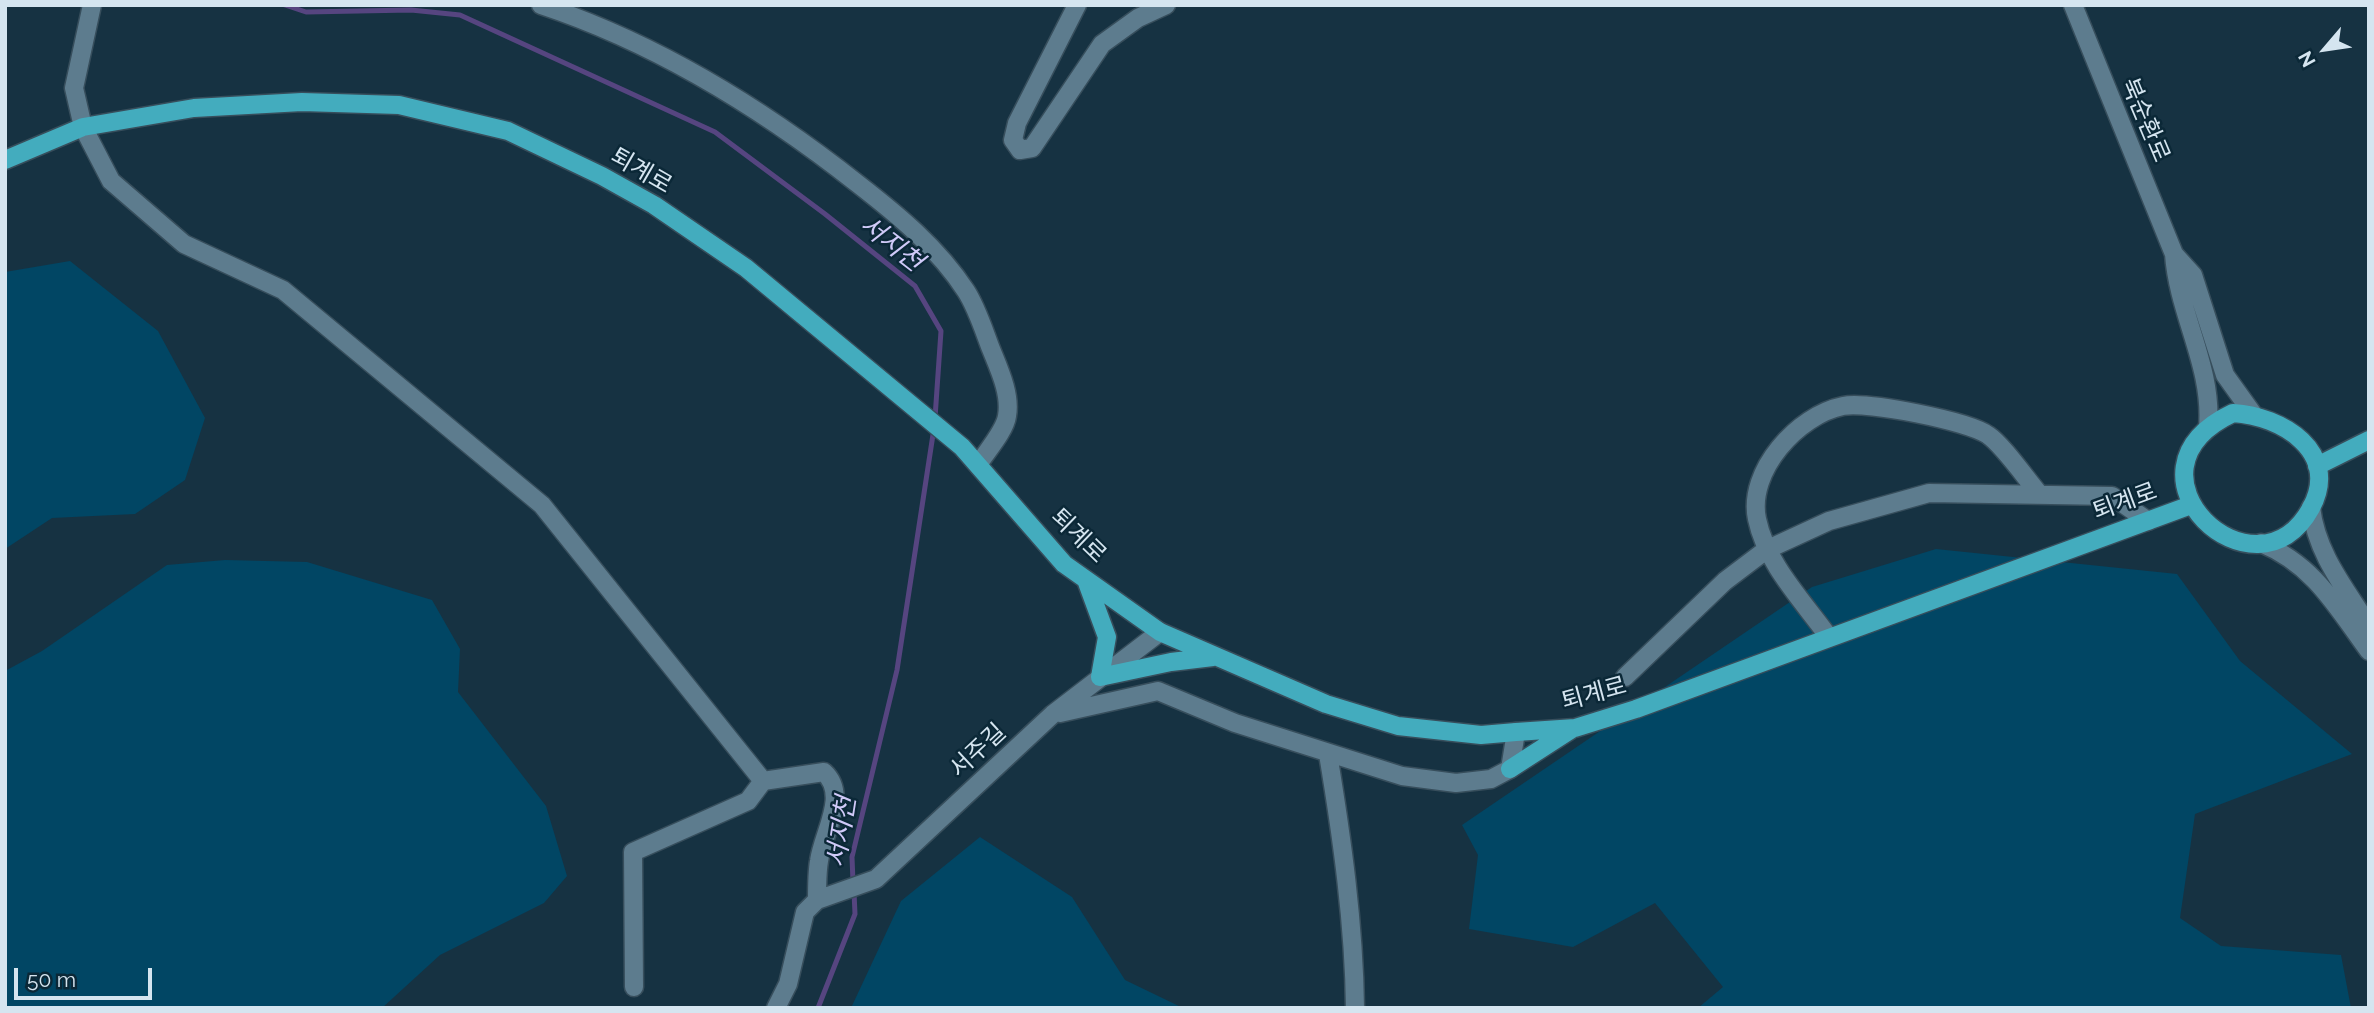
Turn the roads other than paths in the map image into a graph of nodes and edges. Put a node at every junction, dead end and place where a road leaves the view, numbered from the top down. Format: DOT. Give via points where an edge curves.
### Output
graph roads {
  1 [pos="92,5"];
  2 [pos="541,5"];
  3 [pos="1077,5"];
  4 [pos="1166,5"];
  5 [pos="2073,5"];
  6 [pos="83,127"];
  7 [pos="5,160"];
  8 [pos="2174,254"];
  9 [pos="2253,414"];
  10 [pos="2208,427"];
  11 [pos="2369,440"];
  12 [pos="978,465"];
  13 [pos="2317,466"];
  14 [pos="2040,495"];
  15 [pos="2191,505"];
  16 [pos="2311,507"];
  17 [pos="2148,520"];
  18 [pos="2261,543"];
  19 [pos="1766,550"];
  20 [pos="1086,580"];
  21 [pos="2369,626"];
  22 [pos="1160,632"];
  23 [pos="1828,636"];
  24 [pos="2369,651"];
  25 [pos="1217,657"];
  26 [pos="1100,677"];
  27 [pos="1625,677"];
  28 [pos="1053,714"];
  29 [pos="1575,728"];
  30 [pos="1516,732"];
  31 [pos="1328,754"];
  32 [pos="1510,769"];
  33 [pos="763,781"];
  34 [pos="821,899"];
  35 [pos="634,987"];
  36 [pos="776,1008"];
  37 [pos="1355,1008"];
  1 -- 6 [label="street" via="74,88"];
  2 -- 12 [label="street" via="583,19 727,92 818,153 938,254 968,293 1007,401 1007,417"];
  3 -- 4 [label="street" via="1017,123 1013,140 1020,150 1032,148 1102,44"];
  5 -- 8 [label="street, 북순환로"];
  6 -- 7 [label="main road, 퇴계로"];
  6 -- 12 [label="main road, 퇴계로" via="194,108 302,102 399,106 508,131 654,205 746,268 890,385"];
  6 -- 33 [label="street" via="111,181 184,244 283,290 542,505"];
  8 -- 9 [label="street, 북순환로" via="2193,275 2225,375"];
  8 -- 10 [label="street, 북순환로" via="2176,282 2208,382"];
  9 -- 10 [label="main road" via="2233,413"];
  9 -- 13 [label="main road" via="2290,428"];
  10 -- 15 [label="main road" via="2187,460 2185,482"];
  11 -- 13 [label="main road"];
  12 -- 20 [label="main road, 퇴계로" via="1064,564"];
  13 -- 16 [label="main road"];
  14 -- 17 [label="street" via="2112,496"];
  14 -- 19 [label="street" via="1929,493 1829,521"];
  14 -- 19 [label="street" via="1987,434 1897,407 1843,405 1806,421 1776,454 1760,483 1756,516"];
  15 -- 17 [label="main road, 퇴계로"];
  15 -- 18 [label="main road" via="2220,536"];
  16 -- 18 [label="main road" via="2281,537"];
  16 -- 21 [label="street" via="2324,555"];
  17 -- 23 [label="main road, 퇴계로"];
  18 -- 24 [label="street" via="2286,553 2312,574"];
  19 -- 23 [label="street"];
  19 -- 27 [label="street" via="1725,581"];
  20 -- 22 [label="main road, 퇴계로"];
  20 -- 26 [label="main road" via="1107,637"];
  22 -- 25 [label="main road, 퇴계로"];
  22 -- 26 [label="street, 서주길"];
  23 -- 29 [label="main road, 퇴계로"];
  25 -- 26 [label="main road"];
  25 -- 30 [label="main road, 퇴계로" via="1326,704 1398,726 1481,735"];
  26 -- 28 [label="street, 서주길"];
  28 -- 31 [label="street" via="1158,691"];
  28 -- 34 [label="street, 서주길" via="876,879"];
  29 -- 30 [label="main road, 퇴계로"];
  29 -- 32 [label="main road"];
  30 -- 32 [label="street"];
  31 -- 32 [label="street" via="1402,776 1456,783 1490,779"];
  31 -- 37 [label="street" via="1342,840"];
  33 -- 34 [label="street" via="824,772 833,780 836,798 819,861"];
  33 -- 35 [label="street" via="748,801 633,852"];
  34 -- 36 [label="street" via="805,912 788,984"];
}
